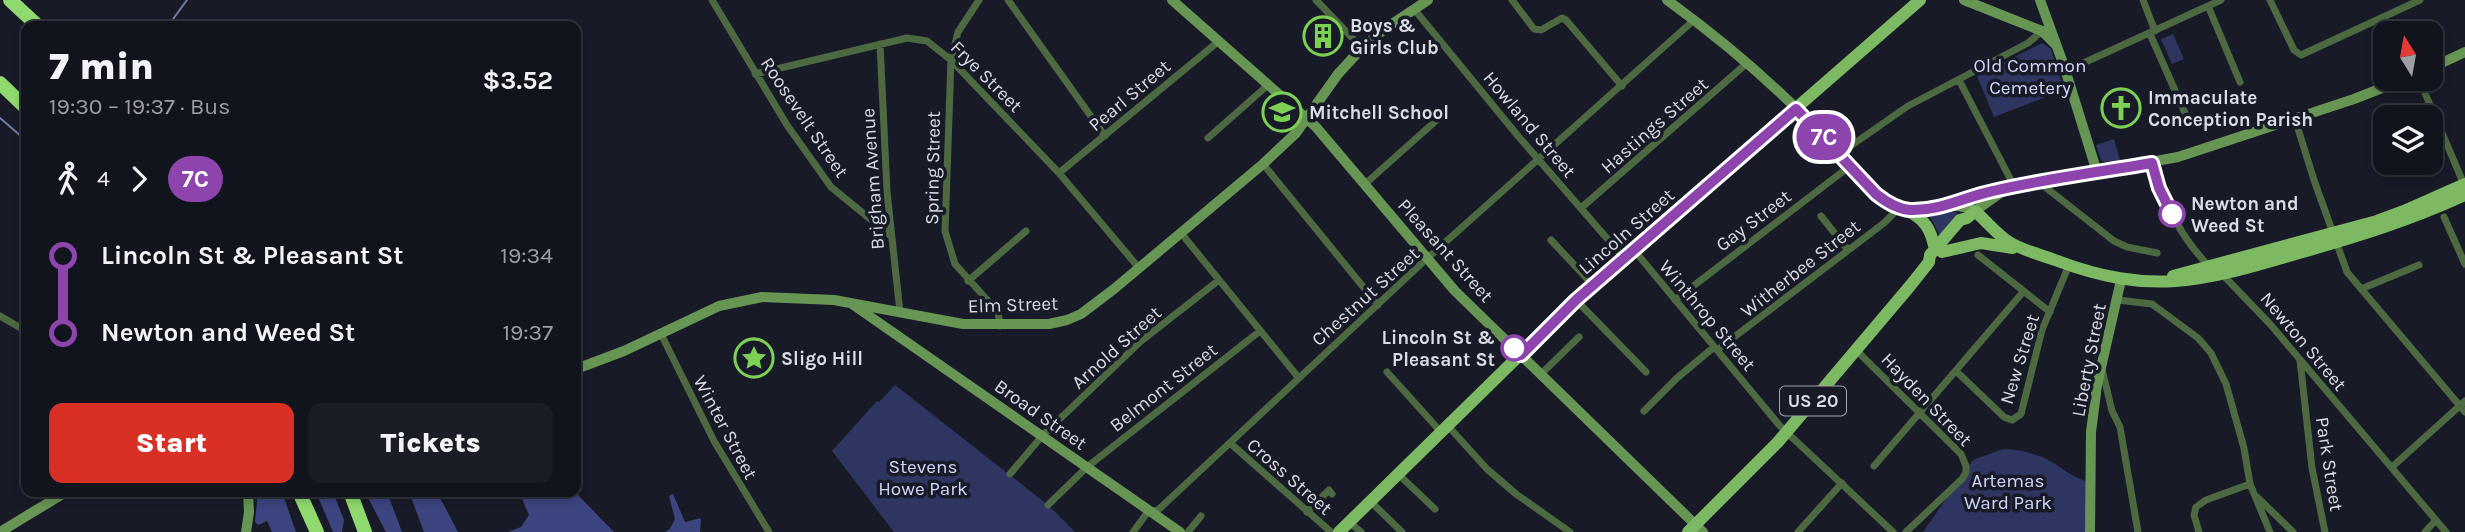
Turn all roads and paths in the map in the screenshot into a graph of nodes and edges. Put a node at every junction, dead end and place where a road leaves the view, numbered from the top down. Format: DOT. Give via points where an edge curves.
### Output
graph roads {
  1 [pos="10,0"];
  2 [pos="712,0"];
  3 [pos="979,0"];
  4 [pos="1008,0"];
  5 [pos="1172,0"];
  6 [pos="1316,0"];
  7 [pos="1513,0"];
  8 [pos="1667,0"];
  9 [pos="1920,0"];
  10 [pos="1964,0"];
  11 [pos="2040,0"];
  12 [pos="2143,0"];
  13 [pos="2221,0"];
  14 [pos="2270,0"];
  15 [pos="2420,0"];
  16 [pos="1419,4"];
  17 [pos="2208,6"];
  18 [pos="1694,20"];
  19 [pos="33,21"];
  20 [pos="2042,32"];
  21 [pos="2153,32"];
  22 [pos="1219,41"];
  23 [pos="880,44"];
  24 [pos="2055,44"];
  25 [pos="1362,48"];
  26 [pos="2465,52"];
  27 [pos="951,60"];
  28 [pos="2443,62"];
  29 [pos="1746,64"];
  30 [pos="2066,71"];
  31 [pos="755,74"];
  32 [pos="1959,80"];
  33 [pos="2240,82"];
  34 [pos="0,83"];
  35 [pos="1268,85"];
  36 [pos="1622,86"];
  37 [pos="2373,91"];
  38 [pos="2424,91"];
  39 [pos="21,103"];
  40 [pos="1796,109"];
  41 [pos="1439,118"];
  42 [pos="1308,119"];
  43 [pos="2295,119"];
  44 [pos="2189,122"];
  45 [pos="1105,136"];
  46 [pos="1208,138"];
  47 [pos="1839,154"];
  48 [pos="1539,159"];
  49 [pos="2152,163"];
  50 [pos="1263,164"];
  51 [pos="1850,166"];
  52 [pos="1059,173"];
  53 [pos="2097,173"];
  54 [pos="2040,183"];
  55 [pos="1365,184"];
  56 [pos="2015,188"];
  57 [pos="2465,188"];
  58 [pos="1954,205"];
  59 [pos="1581,208"];
  60 [pos="1901,208"];
  61 [pos="1971,214"];
  62 [pos="1821,216"];
  63 [pos="2444,217"];
  64 [pos="1026,231"];
  65 [pos="1181,233"];
  66 [pos="891,236"];
  67 [pos="2335,238"];
  68 [pos="1551,240"];
  69 [pos="1848,250"];
  70 [pos="2031,251"];
  71 [pos="2157,253"];
  72 [pos="1629,254"];
  73 [pos="1935,254"];
  74 [pos="1978,255"];
  75 [pos="1428,259"];
  76 [pos="2465,264"];
  77 [pos="2069,265"];
  78 [pos="2419,265"];
  79 [pos="2210,267"];
  80 [pos="1139,268"];
  81 [pos="2223,275"];
  82 [pos="2121,280"];
  83 [pos="968,281"];
  84 [pos="1219,281"];
  85 [pos="1593,285"];
  86 [pos="2361,289"];
  87 [pos="2023,292"];
  88 [pos="1576,300"];
  89 [pos="1675,300"];
  90 [pos="2118,300"];
  91 [pos="849,302"];
  92 [pos="1378,305"];
  93 [pos="894,310"];
  94 [pos="2050,312"];
  95 [pos="0,316"];
  96 [pos="881,325"];
  97 [pos="1000,326"];
  98 [pos="21,328"];
  99 [pos="1260,331"];
  100 [pos="661,334"];
  101 [pos="1579,337"];
  102 [pos="1716,348"];
  103 [pos="1856,350"];
  104 [pos="1521,355"];
  105 [pos="2300,360"];
  106 [pos="2101,365"];
  107 [pos="581,367"];
  108 [pos="1956,371"];
  109 [pos="1387,372"];
  110 [pos="1646,372"];
  111 [pos="1541,374"];
  112 [pos="1298,377"];
  113 [pos="2463,406"];
  114 [pos="1644,411"];
  115 [pos="1921,413"];
  116 [pos="1444,429"];
  117 [pos="1786,432"];
  118 [pos="1042,436"];
  119 [pos="1230,443"];
  120 [pos="1874,466"];
  121 [pos="1087,467"];
  122 [pos="2392,467"];
  123 [pos="1010,474"];
  124 [pos="1398,474"];
  125 [pos="1842,483"];
  126 [pos="2250,484"];
  127 [pos="1332,494"];
  128 [pos="2254,494"];
  129 [pos="57,497"];
  130 [pos="248,497"];
  131 [pos="301,497"];
  132 [pos="352,497"];
  133 [pos="1370,501"];
  134 [pos="1048,505"];
  135 [pos="1435,509"];
  136 [pos="1307,512"];
  137 [pos="1152,513"];
  138 [pos="0,516"];
  139 [pos="1201,516"];
  140 [pos="2436,520"];
  141 [pos="1349,522"];
  142 [pos="13,523"];
  143 [pos="1695,530"];
  144 [pos="1566,531"];
  145 [pos="0,532"];
  146 [pos="246,532"];
  147 [pos="317,532"];
  148 [pos="365,532"];
  149 [pos="769,532"];
  150 [pos="1133,532"];
  151 [pos="1180,532"];
  152 [pos="1188,532"];
  153 [pos="1331,532"];
  154 [pos="1339,532"];
  155 [pos="1361,532"];
  156 [pos="1402,532"];
  157 [pos="1798,532"];
  158 [pos="1893,532"];
  159 [pos="1906,532"];
  160 [pos="2090,532"];
  161 [pos="2138,532"];
  162 [pos="2199,532"];
  163 [pos="2270,532"];
  164 [pos="2292,532"];
  165 [pos="2325,532"];
  166 [pos="2426,532"];
  167 [pos="2446,532"];
  1 -- 19 [label="highway"];
  2 -- 31 [label="street, Roosevelt Street"];
  3 -- 27 [label="street, Spring Street" via="958,32"];
  4 -- 45 [label="street"];
  5 -- 22 [label="street, Pleasant Street"];
  6 -- 25 [label="street"];
  7 -- 36 [label="street" via="1534,29 1541,30 1556,19 1566,20"];
  8 -- 18 [label="street"];
  9 -- 40 [label="main road, Lincoln Street"];
  10 -- 20 [label="street"];
  11 -- 24 [label="street"];
  12 -- 21 [label="street"];
  13 -- 17 [label="street"];
  14 -- 15 [label="street" via="2294,50 2301,55"];
  16 -- 25 [label="street, Elm Street"];
  16 -- 48 [label="street, Howland Street"];
  17 -- 21 [label="street"];
  17 -- 33 [label="street"];
  18 -- 29 [label="street"];
  18 -- 36 [label="street, Chestnut Street"];
  20 -- 24 [label="street"];
  20 -- 32 [label="street"];
  21 -- 30 [label="street"];
  21 -- 44 [label="street"];
  22 -- 35 [label="street, Pleasant Street"];
  22 -- 45 [label="street, Pearl Street"];
  23 -- 27 [label="street, Frye Street" via="920,38"];
  23 -- 31 [label="street, Frye Street"];
  23 -- 66 [label="street, Brigham Avenue"];
  24 -- 30 [label="street"];
  25 -- 42 [label="street, Elm Street"];
  26 -- 28 [label="street"];
  27 -- 52 [label="street, Frye Street"];
  27 -- 83 [label="street, Spring Street" via="946,231 955,264"];
  29 -- 40 [label="street"];
  29 -- 59 [label="street, Hastings Street"];
  30 -- 53 [label="street"];
  31 -- 66 [label="street, Roosevelt Street" via="831,187"];
  32 -- 47 [label="street" via="1908,106"];
  32 -- 56 [label="street"];
  34 -- 39 [label="highway"];
  35 -- 42 [label="street, Pleasant Street"];
  35 -- 46 [label="street"];
  36 -- 48 [label="street, Chestnut Street"];
  37 -- 43 [label="street"];
  38 -- 57 [label="street"];
  40 -- 47 [label="street"];
  40 -- 72 [label="main road, Lincoln Street"];
  41 -- 55 [label="street"];
  42 -- 50 [label="street, Elm Street"];
  42 -- 55 [label="street, Pleasant Street"];
  43 -- 49 [label="street"];
  43 -- 67 [label="street"];
  45 -- 52 [label="street, Pearl Street"];
  47 -- 51 [label="street"];
  48 -- 59 [label="street, Howland Street"];
  48 -- 75 [label="street, Chestnut Street"];
  49 -- 53 [label="street"];
  49 -- 79 [label="street, Newton Street" via="2181,233"];
  50 -- 65 [label="street, Elm Street"];
  50 -- 92 [label="street"];
  51 -- 60 [label="street" via="1876,194"];
  51 -- 89 [label="street, Gay Street"];
  52 -- 80 [label="street, Frye Street"];
  53 -- 54 [label="street"];
  54 -- 56 [label="street"];
  54 -- 71 [label="street" via="2114,241"];
  55 -- 75 [label="street, Pleasant Street"];
  56 -- 58 [label="street" via="1991,191"];
  56 -- 61 [label="street"];
  57 -- 67 [label="main road" via="2399,224"];
  58 -- 60 [label="street"];
  58 -- 61 [label="street"];
  59 -- 72 [label="street, Howland Street"];
  60 -- 69 [label="street, Witherbee Street"];
  60 -- 73 [label="main road" via="1925,221"];
  61 -- 70 [label="main road"];
  61 -- 73 [label="main road, US 20" via="1960,219"];
  62 -- 69 [label="street"];
  63 -- 76 [label="street"];
  64 -- 83 [label="street"];
  65 -- 80 [label="street, Elm Street"];
  65 -- 84 [label="street"];
  66 -- 93 [label="street, Brigham Avenue"];
  67 -- 79 [label="main road"];
  67 -- 81 [label="main road"];
  67 -- 86 [label="street" via="2347,272"];
  68 -- 85 [label="street"];
  69 -- 102 [label="street, Witherbee Street"];
  70 -- 73 [label="main road" via="1981,243"];
  70 -- 77 [label="main road"];
  72 -- 85 [label="main road, Lincoln Street"];
  72 -- 89 [label="street, Winthrop Street"];
  73 -- 103 [label="main road, US 20"];
  74 -- 87 [label="street"];
  75 -- 92 [label="street, Chestnut Street"];
  75 -- 104 [label="street, Pleasant Street"];
  77 -- 82 [label="main road"];
  77 -- 94 [label="street, New Street"];
  78 -- 86 [label="street"];
  79 -- 81 [label="street, Newton Street"];
  79 -- 82 [label="main road" via="2165,278"];
  80 -- 97 [label="street, Elm Street" via="1067,320"];
  81 -- 82 [label="main road" via="2173,282"];
  81 -- 105 [label="street, Newton Street"];
  82 -- 90 [label="street, Liberty Street"];
  83 -- 97 [label="street, Spring Street" via="998,312"];
  84 -- 99 [label="street"];
  84 -- 118 [label="street, Arnold Street" via="1140,342"];
  85 -- 88 [label="main road, Lincoln Street"];
  86 -- 113 [label="street"];
  87 -- 94 [label="street"];
  87 -- 108 [label="street"];
  88 -- 104 [label="main road, Lincoln Street"];
  88 -- 110 [label="street"];
  89 -- 102 [label="street, Winthrop Street"];
  90 -- 106 [label="street, Liberty Street"];
  90 -- 126 [label="street" via="2152,304 2211,353 2234,409"];
  91 -- 93 [label="street, Elm Street"];
  91 -- 96 [label="street, Broad Street"];
  91 -- 100 [label="street, Elm Street" via="747,299 719,306"];
  92 -- 112 [label="street, Chestnut Street"];
  93 -- 96 [label="street"];
  93 -- 97 [label="street, Elm Street" via="963,324"];
  94 -- 108 [label="street, New Street" via="2021,414 2012,420"];
  95 -- 98 [label="street"];
  96 -- 118 [label="street, Broad Street"];
  99 -- 112 [label="street"];
  99 -- 121 [label="street, Belmont Street"];
  100 -- 107 [label="street, Elm Street"];
  100 -- 149 [label="street, Winter Street" via="714,441"];
  101 -- 111 [label="street"];
  102 -- 114 [label="street, Witherbee Street"];
  102 -- 117 [label="street, Winthrop Street"];
  103 -- 115 [label="street, Hayden Street"];
  103 -- 117 [label="main road, US 20"];
  104 -- 111 [label="street, Pleasant Street"];
  104 -- 116 [label="main road, Lincoln Street"];
  105 -- 122 [label="street, Newton Street"];
  105 -- 165 [label="street, Park Street" via="2312,468"];
  106 -- 160 [label="street, Liberty Street" via="2091,432"];
  106 -- 161 [label="street" via="2120,427"];
  108 -- 115 [label="street"];
  109 -- 116 [label="street"];
  111 -- 143 [label="street, Pleasant Street"];
  112 -- 119 [label="street, Chestnut Street"];
  113 -- 122 [label="street"];
  115 -- 120 [label="street"];
  115 -- 159 [label="street, Hayden Street" via="1961,454 1966,472"];
  116 -- 124 [label="main road, Lincoln Street"];
  116 -- 144 [label="street" via="1516,494"];
  117 -- 125 [label="street, Winthrop Street"];
  117 -- 143 [label="main road, US 20"];
  118 -- 121 [label="street, Broad Street"];
  118 -- 123 [label="street, Arnold Street"];
  119 -- 136 [label="street, Cross Street"];
  119 -- 137 [label="street, Chestnut Street"];
  121 -- 134 [label="street, Belmont Street"];
  121 -- 137 [label="street, Broad Street"];
  122 -- 140 [label="street, Newton Street"];
  124 -- 133 [label="main road, Lincoln Street"];
  124 -- 135 [label="street"];
  125 -- 157 [label="street"];
  125 -- 158 [label="street, Winthrop Street"];
  126 -- 128 [label="street"];
  126 -- 162 [label="street" via="2196,508"];
  127 -- 136 [label="street" via="1329,490"];
  128 -- 163 [label="street"];
  128 -- 164 [label="street"];
  129 -- 142 [label="street"];
  130 -- 146 [label="street"];
  131 -- 147 [label="highway"];
  132 -- 148 [label="highway"];
  133 -- 141 [label="main road, Lincoln Street"];
  133 -- 156 [label="street"];
  136 -- 153 [label="street, Cross Street"];
  137 -- 150 [label="street, Chestnut Street" via="1147,513"];
  137 -- 151 [label="street, Broad Street"];
  138 -- 142 [label="street"];
  139 -- 152 [label="street"];
  140 -- 166 [label="street"];
  140 -- 167 [label="street, Newton Street"];
  141 -- 154 [label="main road, Lincoln Street"];
  141 -- 155 [label="street"];
  142 -- 145 [label="street"];
}
